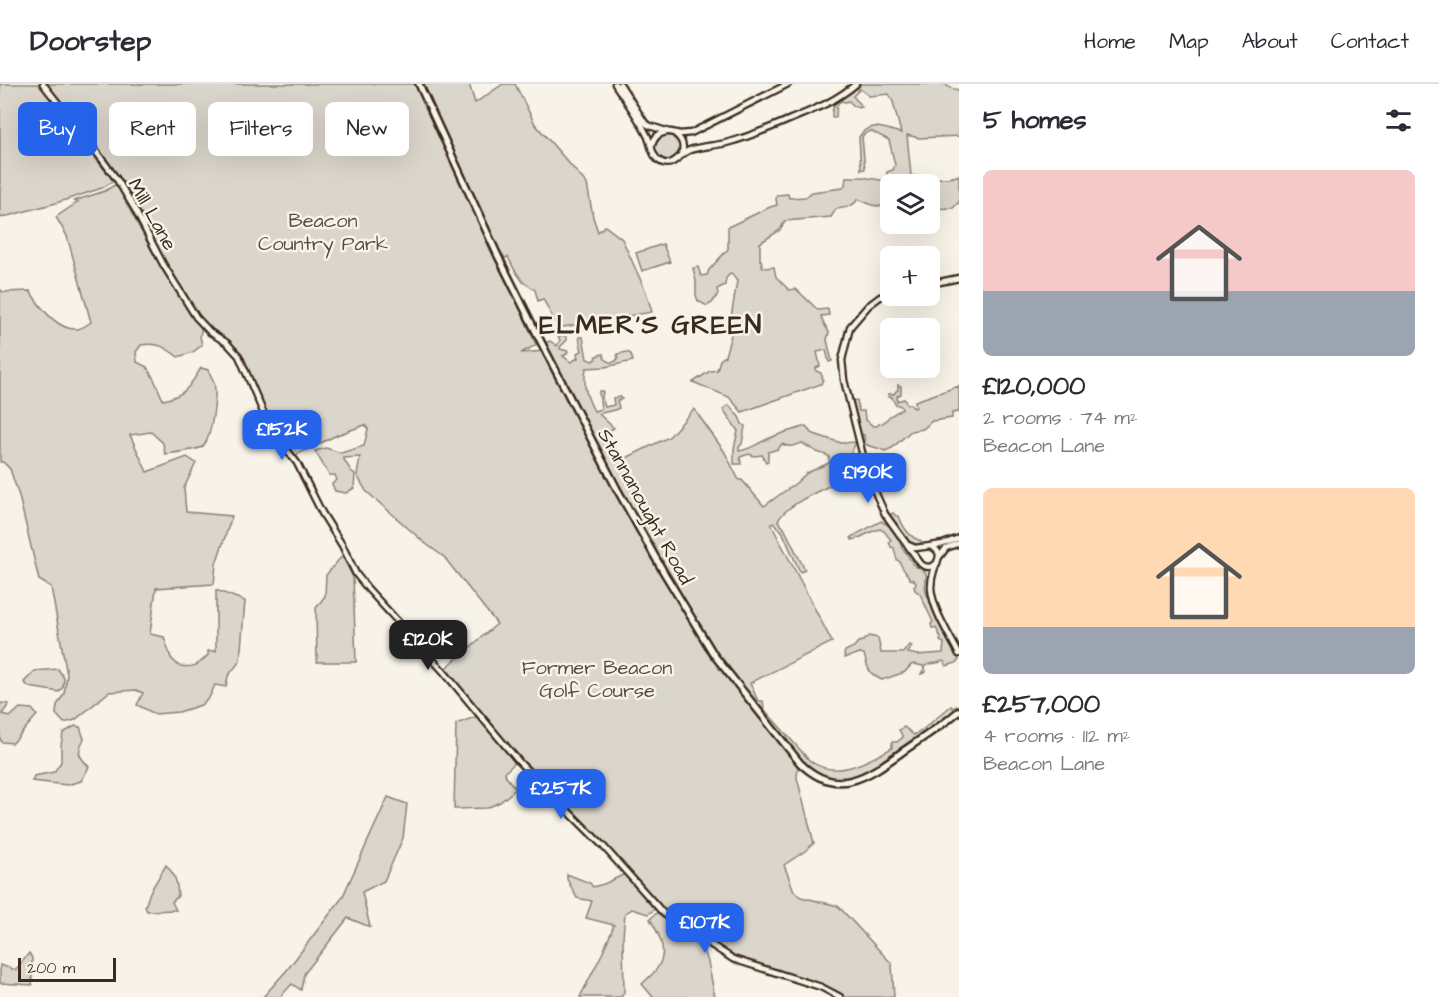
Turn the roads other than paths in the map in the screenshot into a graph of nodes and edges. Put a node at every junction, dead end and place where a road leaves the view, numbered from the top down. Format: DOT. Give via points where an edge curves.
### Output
graph roads {
  1 [pos="43,84"];
  2 [pos="615,84"];
  3 [pos="620,84"];
  4 [pos="788,84"];
  5 [pos="855,84"];
  6 [pos="419,86"];
  7 [pos="670,132"];
  8 [pos="652,148"];
  9 [pos="680,156"];
  10 [pos="959,278"];
  11 [pos="940,282"];
  12 [pos="880,298"];
  13 [pos="959,538"];
  14 [pos="959,543"];
  15 [pos="908,545"];
  16 [pos="931,546"];
  17 [pos="924,547"];
  18 [pos="939,557"];
  19 [pos="919,561"];
  20 [pos="937,563"];
  21 [pos="927,567"];
  22 [pos="932,577"];
  23 [pos="958,652"];
  24 [pos="959,711"];
  25 [pos="959,716"];
  26 [pos="948,720"];
  27 [pos="840,997"];
  1 -- 27 [label="street, Mill Lane" via="118,181 196,317 239,356 266,419 297,463 353,567 396,621 535,779 664,914 732,959 821,987"];
  2 -- 8 [label="street"];
  3 -- 7 [label="street" via="645,123"];
  4 -- 7 [label="street" via="691,133"];
  5 -- 9 [label="street" via="829,103 778,125"];
  6 -- 26 [label="main road, Stannanought Road" via="545,351 663,571 714,655 807,770 835,782 858,779"];
  7 -- 8 [label="street" via="657,136"];
  7 -- 9 [label="street" via="682,142"];
  8 -- 9 [label="street" via="655,157 665,163"];
  10 -- 11 [label="street"];
  12 -- 15 [label="street" via="850,327 842,360 844,380 868,476 885,514"];
  13 -- 16 [label="street"];
  14 -- 18 [label="street" via="946,548"];
  15 -- 17 [label="street"];
  15 -- 19 [label="street"];
  16 -- 17 [label="street"];
  16 -- 18 [label="street"];
  17 -- 19 [label="street" via="919,551"];
  18 -- 20 [label="street"];
  19 -- 21 [label="street"];
  20 -- 21 [label="street"];
  20 -- 22 [label="street"];
  21 -- 22 [label="street"];
  22 -- 23 [label="street" via="935,606"];
  24 -- 26 [label="main road, Stannanought Road"];
  25 -- 26 [label="main road, Stannanought Road"];
}
